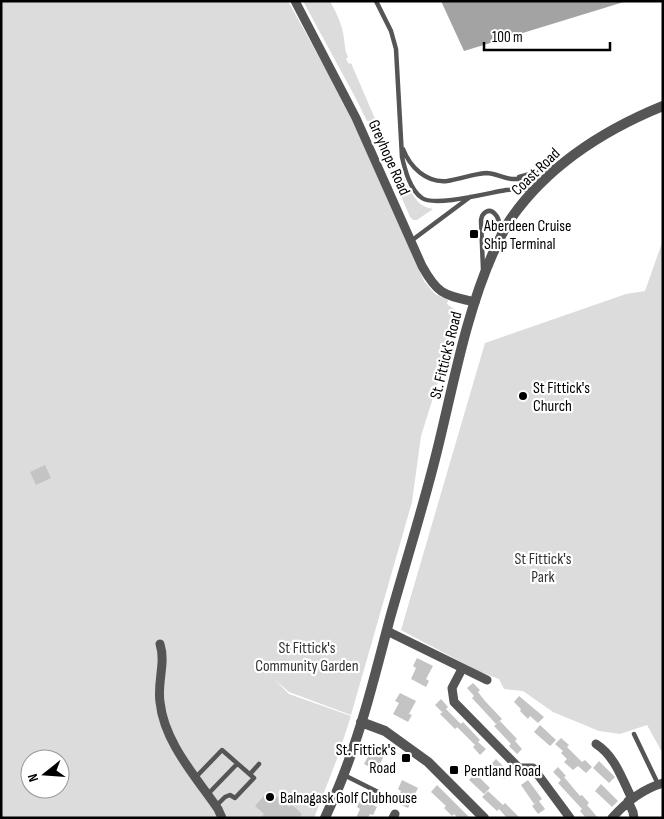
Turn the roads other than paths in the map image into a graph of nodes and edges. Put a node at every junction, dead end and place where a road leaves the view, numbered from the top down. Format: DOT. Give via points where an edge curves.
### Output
graph roads {
  1 [pos="295,1"];
  2 [pos="376,1"];
  3 [pos="663,106"];
  4 [pos="401,143"];
  5 [pos="559,165"];
  6 [pos="516,178"];
  7 [pos="536,188"];
  8 [pos="471,196"];
  9 [pos="501,237"];
  10 [pos="411,241"];
  11 [pos="483,276"];
  12 [pos="475,302"];
  13 [pos="387,631"];
  14 [pos="160,644"];
  15 [pos="462,668"];
  16 [pos="487,680"];
  17 [pos="361,722"];
  18 [pos="634,734"];
  19 [pos="596,744"];
  20 [pos="237,764"];
  21 [pos="259,764"];
  22 [pos="250,774"];
  23 [pos="344,775"];
  24 [pos="196,777"];
  25 [pos="660,783"];
  26 [pos="380,793"];
  27 [pos="208,794"];
  28 [pos="630,800"];
  29 [pos="216,806"];
  30 [pos="478,816"];
  31 [pos="222,818"];
  32 [pos="325,818"];
  33 [pos="570,818"];
  34 [pos="612,818"];
  35 [pos="634,818"];
  1 -- 10 [label="street, Greyhope Road" via="356,118"];
  2 -- 4 [label="lane" via="396,49"];
  3 -- 5 [label="street, Coast Road" via="616,128"];
  4 -- 6 [label="lane" via="410,163 432,179 486,174"];
  4 -- 8 [label="lane" via="404,168 421,197 438,201"];
  5 -- 6 [label="lane"];
  5 -- 7 [label="street, Coast Road"];
  6 -- 7 [label="lane" via="530,179"];
  7 -- 8 [label="lane"];
  7 -- 9 [label="street, Coast Road" via="512,216"];
  8 -- 10 [label="lane"];
  9 -- 11 [label="street, Coast Road"];
  9 -- 11 [label="lane" via="496,216 490,211 485,212 481,220"];
  10 -- 12 [label="street, Greyhope Road" via="426,274 439,290"];
  11 -- 12 [label="street, Coast Road"];
  12 -- 13 [label="street, St. Fittick's Road"];
  13 -- 15 [label="street"];
  13 -- 17 [label="street, St. Fittick's Road"];
  14 -- 24 [label="street" via="163,658 159,701 162,716 172,741"];
  15 -- 16 [label="street"];
  15 -- 33 [label="street" via="452,688 454,702 519,768 534,768"];
  17 -- 23 [label="street, St. Fittick's Road"];
  17 -- 30 [label="street" via="385,731 428,762"];
  18 -- 25 [label="lane"];
  19 -- 28 [label="street" via="611,758"];
  20 -- 22 [label="lane"];
  20 -- 24 [label="lane" via="222,750"];
  20 -- 27 [label="lane"];
  21 -- 22 [label="lane"];
  22 -- 29 [label="lane" via="254,778 235,798 225,797"];
  23 -- 26 [label="lane"];
  23 -- 32 [label="street, St. Fittick's Road"];
  24 -- 27 [label="street"];
  25 -- 28 [label="street"];
  27 -- 29 [label="street"];
  28 -- 34 [label="street"];
  28 -- 35 [label="street"];
  29 -- 31 [label="street"];
}
